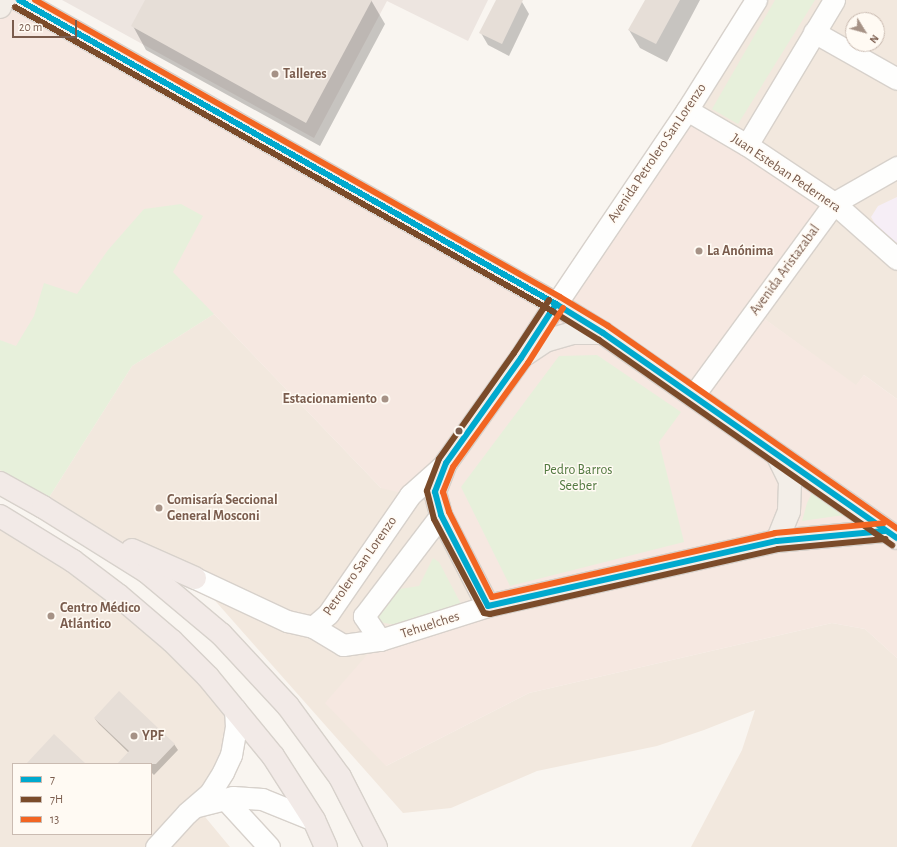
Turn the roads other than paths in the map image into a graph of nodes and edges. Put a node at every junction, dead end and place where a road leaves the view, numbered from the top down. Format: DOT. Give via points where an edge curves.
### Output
graph roads {
  1 [pos="2,0"];
  2 [pos="19,0"];
  3 [pos="756,0"];
  4 [pos="834,0"];
  5 [pos="0,7"];
  6 [pos="814,32"];
  7 [pos="897,79"];
  8 [pos="687,110"];
  9 [pos="747,146"];
  10 [pos="897,167"];
  11 [pos="834,203"];
  12 [pos="897,259"];
  13 [pos="556,304"];
  14 [pos="603,333"];
  15 [pos="521,358"];
  16 [pos="693,396"];
  17 [pos="778,456"];
  18 [pos="446,463"];
  19 [pos="0,483"];
  20 [pos="43,507"];
  21 [pos="441,515"];
  22 [pos="0,516"];
  23 [pos="891,534"];
  24 [pos="777,541"];
  25 [pos="195,578"];
  26 [pos="488,606"];
  27 [pos="313,627"];
  28 [pos="380,640"];
  29 [pos="235,709"];
  30 [pos="225,799"];
  31 [pos="196,806"];
  32 [pos="314,820"];
  33 [pos="156,847"];
  34 [pos="269,847"];
  35 [pos="326,847"];
  36 [pos="376,847"];
  1 -- 5 [label="main road"];
  2 -- 13 [label="main road"];
  3 -- 8 [label="street, Avenida Petrolero San Lorenzo"];
  4 -- 6 [label="street"];
  6 -- 7 [label="street"];
  6 -- 9 [label="street"];
  8 -- 9 [label="street, Juan Esteban Pedernera"];
  8 -- 13 [label="street, Avenida Petrolero San Lorenzo"];
  9 -- 11 [label="street, Juan Esteban Pedernera"];
  10 -- 11 [label="street, Avenida Aristazabal"];
  11 -- 12 [label="street, Juan Esteban Pedernera"];
  11 -- 16 [label="street, Avenida Aristazabal"];
  13 -- 14 [label="main road"];
  13 -- 15 [label="main road, Petrolero San Lorenzo"];
  14 -- 15 [label="main road" via="573,333 545,341"];
  14 -- 16 [label="main road"];
  15 -- 18 [label="main road, Petrolero San Lorenzo"];
  16 -- 17 [label="main road"];
  17 -- 23 [label="main road"];
  17 -- 24 [label="main road" via="790,481 789,511"];
  18 -- 21 [label="main road, Petrolero San Lorenzo" via="435,492"];
  18 -- 27 [label="street, Petrolero San Lorenzo" via="410,495 328,614"];
  19 -- 20 [label="highway"];
  20 -- 25 [label="highway"];
  20 -- 36 [label="highway" via="146,572 221,634 288,706 336,772"];
  21 -- 26 [label="main road, Petrolero San Lorenzo"];
  21 -- 28 [label="street" via="364,616"];
  22 -- 29 [label="highway" via="73,561 118,595 172,641"];
  23 -- 24 [label="main road, Tehuelches"];
  24 -- 26 [label="main road, Tehuelches"];
  25 -- 27 [label="street, Petrolero San Lorenzo" via="287,621"];
  26 -- 28 [label="street, Tehuelches"];
  27 -- 28 [label="street, Tehuelches" via="343,645"];
  29 -- 31 [label="street" via="236,727 232,755 210,793"];
  29 -- 32 [label="highway" via="273,756"];
  30 -- 31 [label="street"];
  30 -- 32 [label="street" via="262,799"];
  30 -- 34 [label="street"];
  31 -- 33 [label="street"];
  32 -- 35 [label="highway"];
}
